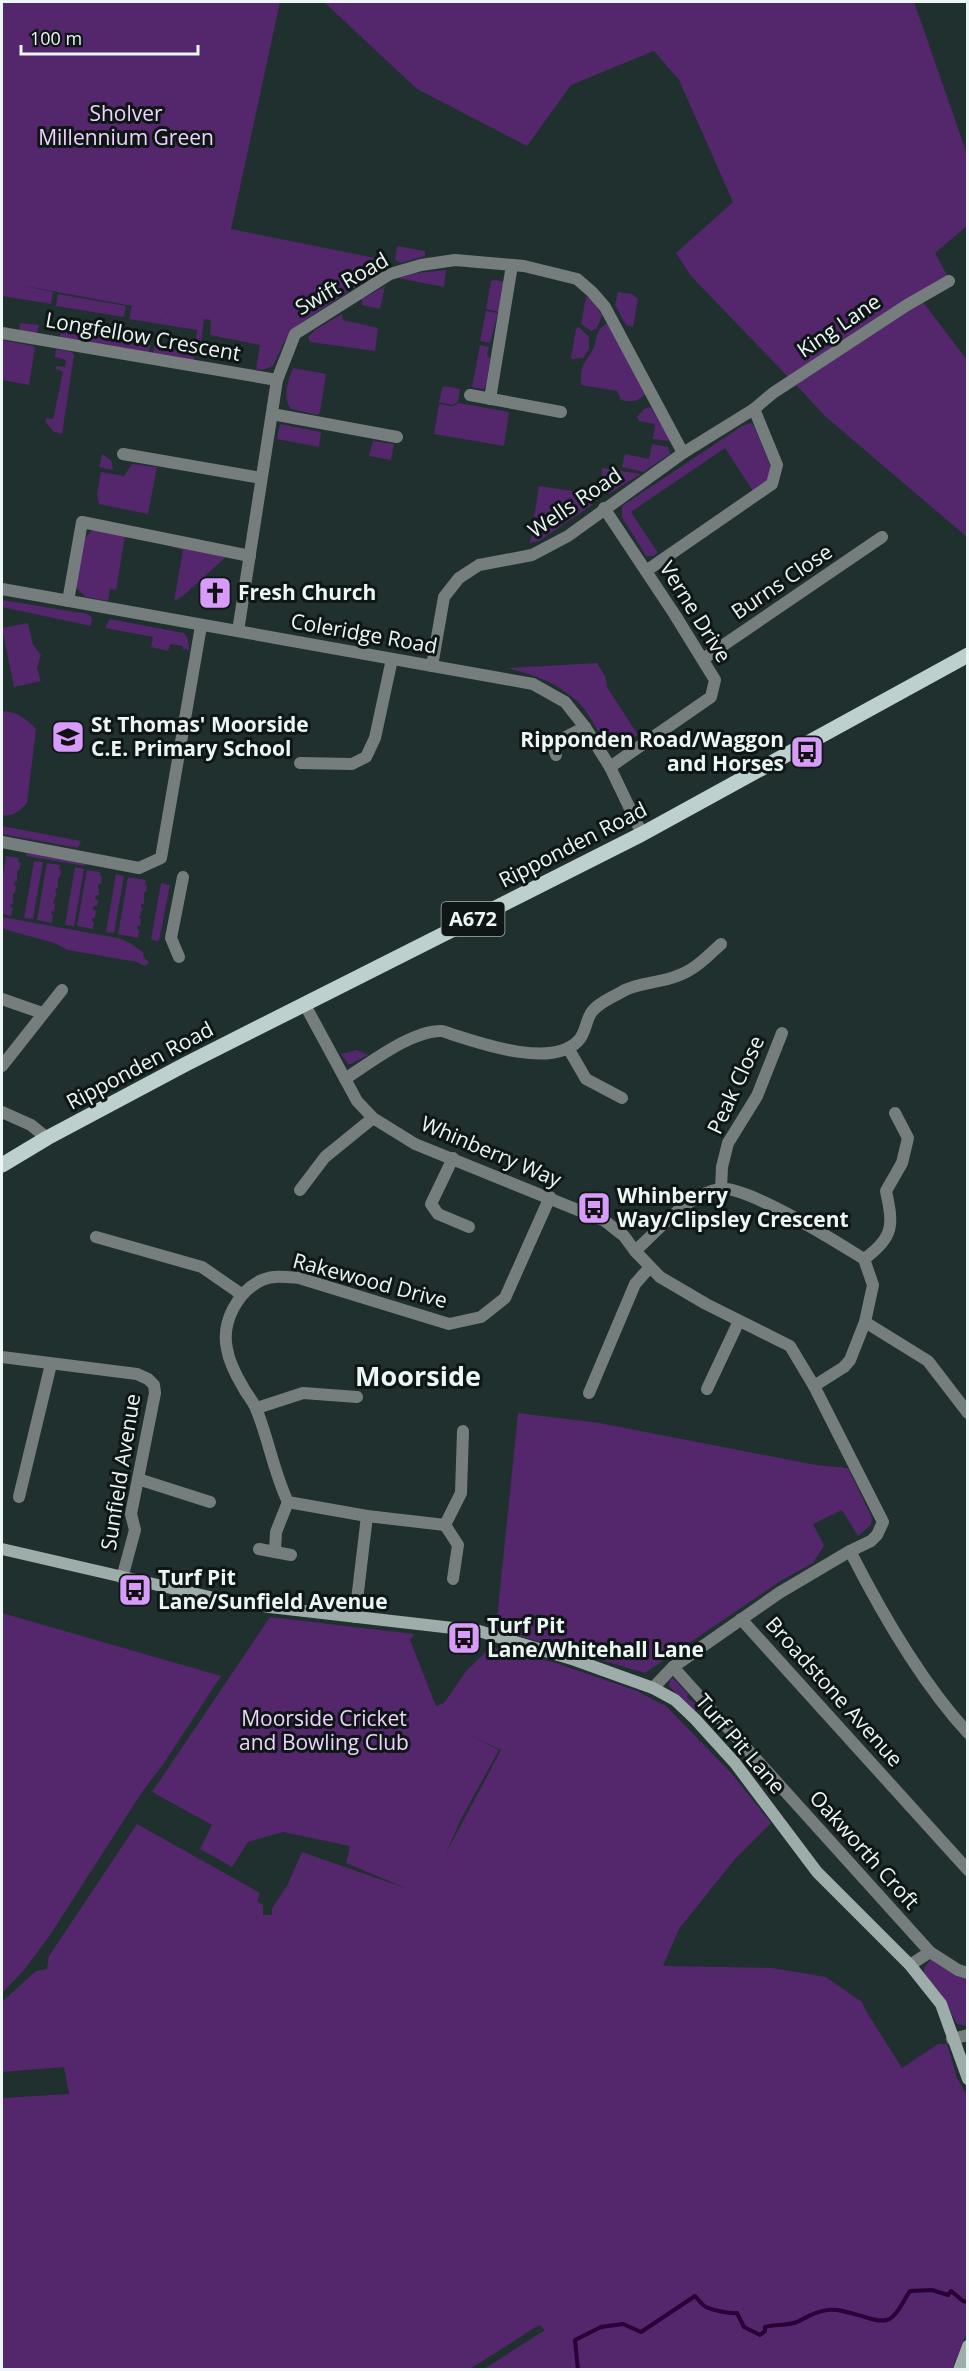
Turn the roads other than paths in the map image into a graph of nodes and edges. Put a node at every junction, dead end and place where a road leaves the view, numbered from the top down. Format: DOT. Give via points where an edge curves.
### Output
graph roads {
  1 [pos="512,265"];
  2 [pos="949,281"];
  3 [pos="2,333"];
  4 [pos="278,380"];
  5 [pos="470,395"];
  6 [pos="490,399"];
  7 [pos="754,409"];
  8 [pos="561,412"];
  9 [pos="272,414"];
  10 [pos="397,436"];
  11 [pos="683,453"];
  12 [pos="123,454"];
  13 [pos="261,478"];
  14 [pos="604,508"];
  15 [pos="882,537"];
  16 [pos="250,556"];
  17 [pos="646,571"];
  18 [pos="2,590"];
  19 [pos="68,601"];
  20 [pos="201,626"];
  21 [pos="238,631"];
  22 [pos="968,655"];
  23 [pos="392,659"];
  24 [pos="703,659"];
  25 [pos="432,666"];
  26 [pos="585,726"];
  27 [pos="556,755"];
  28 [pos="300,762"];
  29 [pos="610,767"];
  30 [pos="642,834"];
  31 [pos="2,842"];
  32 [pos="183,877"];
  33 [pos="721,944"];
  34 [pos="179,957"];
  35 [pos="62,990"];
  36 [pos="2,999"];
  37 [pos="305,1005"];
  38 [pos="42,1013"];
  39 [pos="782,1033"];
  40 [pos="568,1048"];
  41 [pos="2,1066"];
  42 [pos="345,1079"];
  43 [pos="622,1098"];
  44 [pos="2,1112"];
  45 [pos="896,1113"];
  46 [pos="373,1118"];
  47 [pos="47,1138"];
  48 [pos="453,1158"];
  49 [pos="2,1165"];
  50 [pos="721,1189"];
  51 [pos="300,1190"];
  52 [pos="550,1197"];
  53 [pos="469,1227"];
  54 [pos="96,1237"];
  55 [pos="635,1251"];
  56 [pos="864,1258"];
  57 [pos="650,1267"];
  58 [pos="241,1294"];
  59 [pos="739,1322"];
  60 [pos="865,1322"];
  61 [pos="2,1357"];
  62 [pos="51,1364"];
  63 [pos="814,1386"];
  64 [pos="707,1389"];
  65 [pos="589,1393"];
  66 [pos="357,1397"];
  67 [pos="257,1408"];
  68 [pos="968,1413"];
  69 [pos="464,1431"];
  70 [pos="138,1479"];
  71 [pos="19,1497"];
  72 [pos="210,1502"];
  73 [pos="288,1502"];
  74 [pos="367,1516"];
  75 [pos="445,1525"];
  76 [pos="2,1549"];
  77 [pos="259,1549"];
  78 [pos="850,1551"];
  79 [pos="275,1552"];
  80 [pos="291,1555"];
  81 [pos="122,1578"];
  82 [pos="453,1579"];
  83 [pos="355,1617"];
  84 [pos="741,1618"];
  85 [pos="673,1667"];
  86 [pos="653,1688"];
  87 [pos="968,1733"];
  88 [pos="968,1870"];
  89 [pos="930,1952"];
  90 [pos="910,1965"];
  91 [pos="962,1971"];
  92 [pos="968,2035"];
  93 [pos="952,2039"];
  94 [pos="968,2079"];
  95 [pos="968,2346"];
  96 [pos="959,2370"];
  1 -- 4 [label="street, Swift Road" via="455,260 390,274 295,334"];
  1 -- 6 [label="street"];
  1 -- 11 [label="street, Swift Road" via="577,279 599,299"];
  2 -- 7 [label="street, King Lane"];
  3 -- 4 [label="street, Longfellow Crescent"];
  4 -- 9 [label="street, Swift Road"];
  5 -- 6 [label="street"];
  6 -- 8 [label="street"];
  7 -- 11 [label="street, Wells Road"];
  7 -- 17 [label="street" via="777,465 772,484"];
  9 -- 10 [label="street"];
  9 -- 13 [label="street, Swift Road"];
  11 -- 14 [label="street, Wells Road"];
  12 -- 13 [label="street"];
  13 -- 16 [label="street, Swift Road"];
  14 -- 17 [label="street, Verne Drive"];
  14 -- 25 [label="street, Wells Road" via="567,536 532,555 479,564 459,578 444,597"];
  15 -- 24 [label="street, Burns Close"];
  16 -- 19 [label="street" via="82,522"];
  16 -- 21 [label="street, Swift Road"];
  17 -- 24 [label="street, Verne Drive"];
  18 -- 19 [label="street, Coleridge Road"];
  19 -- 20 [label="street, Coleridge Road"];
  20 -- 21 [label="street, Coleridge Road"];
  20 -- 31 [label="street" via="161,858 140,868"];
  21 -- 23 [label="street, Coleridge Road"];
  22 -- 30 [label="main road, Ripponden Road / A672"];
  23 -- 25 [label="street, Coleridge Road"];
  23 -- 28 [label="street" via="375,738 366,757 352,764"];
  24 -- 29 [label="street, Verne Drive" via="715,680 711,697"];
  25 -- 26 [label="street, Coleridge Road" via="533,684 565,702"];
  26 -- 27 [label="street" via="552,744"];
  26 -- 29 [label="street, Coleridge Road"];
  29 -- 30 [label="street, Coleridge Road"];
  30 -- 37 [label="main road, Ripponden Road / A672"];
  32 -- 34 [label="street" via="171,938"];
  33 -- 40 [label="street" via="699,965 677,976 644,982 607,1000 591,1012 585,1033"];
  35 -- 38 [label="street"];
  36 -- 38 [label="street"];
  37 -- 42 [label="street, Whinberry Way"];
  37 -- 47 [label="main road, Ripponden Road / A672"];
  38 -- 41 [label="street"];
  39 -- 50 [label="street, Peak Close" via="756,1096 728,1143"];
  40 -- 42 [label="street" via="541,1054 513,1052 430,1030"];
  40 -- 43 [label="street" via="586,1078"];
  42 -- 46 [label="street, Whinberry Way" via="357,1101"];
  44 -- 47 [label="street" via="31,1125"];
  45 -- 56 [label="street" via="908,1138 902,1163 886,1191 892,1216 890,1228 876,1251"];
  46 -- 48 [label="street, Whinberry Way" via="415,1144"];
  46 -- 51 [label="street" via="325,1157"];
  47 -- 49 [label="main road, Ripponden Road / A672"];
  48 -- 52 [label="street, Whinberry Way"];
  48 -- 53 [label="street" via="431,1204 438,1214"];
  50 -- 55 [label="street" via="690,1203"];
  50 -- 56 [label="street" via="749,1196 811,1226"];
  52 -- 55 [label="street, Whinberry Way" via="605,1221"];
  52 -- 58 [label="street, Rakewood Drive" via="506,1298 481,1317 449,1324 282,1276 262,1280"];
  54 -- 58 [label="street" via="202,1267"];
  55 -- 57 [label="street, Whinberry Way"];
  56 -- 60 [label="street" via="873,1285"];
  57 -- 59 [label="street, Whinberry Way"];
  57 -- 65 [label="street" via="635,1284"];
  58 -- 67 [label="street" via="230,1314 226,1348 242,1386"];
  59 -- 63 [label="street, Whinberry Way" via="790,1346"];
  59 -- 64 [label="street"];
  60 -- 63 [label="street" via="850,1360"];
  60 -- 68 [label="street" via="928,1361"];
  61 -- 62 [label="street, Sunfield Avenue"];
  62 -- 70 [label="street, Sunfield Avenue" via="137,1374 154,1385"];
  62 -- 71 [label="street"];
  63 -- 78 [label="street, Whinberry Way" via="884,1522 871,1541"];
  66 -- 67 [label="street" via="303,1393"];
  67 -- 73 [label="street"];
  69 -- 75 [label="street" via="461,1492"];
  70 -- 72 [label="street"];
  70 -- 81 [label="street, Sunfield Avenue" via="131,1514 135,1530"];
  73 -- 74 [label="street"];
  73 -- 79 [label="street" via="276,1532"];
  74 -- 75 [label="street"];
  74 -- 83 [label="street"];
  75 -- 82 [label="street" via="458,1545"];
  76 -- 81 [label="street, Turf Pit Lane"];
  77 -- 79 [label="street"];
  78 -- 84 [label="street"];
  78 -- 87 [label="street" via="880,1610 952,1716"];
  79 -- 80 [label="street"];
  81 -- 83 [label="street, Turf Pit Lane" via="235,1602"];
  83 -- 86 [label="street, Turf Pit Lane" via="478,1631"];
  84 -- 85 [label="street"];
  84 -- 88 [label="street, Broadstone Avenue"];
  85 -- 86 [label="street"];
  85 -- 89 [label="street, Oakworth Croft"];
  86 -- 90 [label="street, Turf Pit Lane" via="675,1700 695,1719 735,1763 817,1872"];
  89 -- 90 [label="street"];
  89 -- 91 [label="street, Oakworth Croft"];
  90 -- 93 [label="street, Turf Pit Lane" via="941,2004"];
  92 -- 93 [label="street"];
  93 -- 94 [label="street, Turf Pit Lane"];
  95 -- 96 [label="street"];
}
